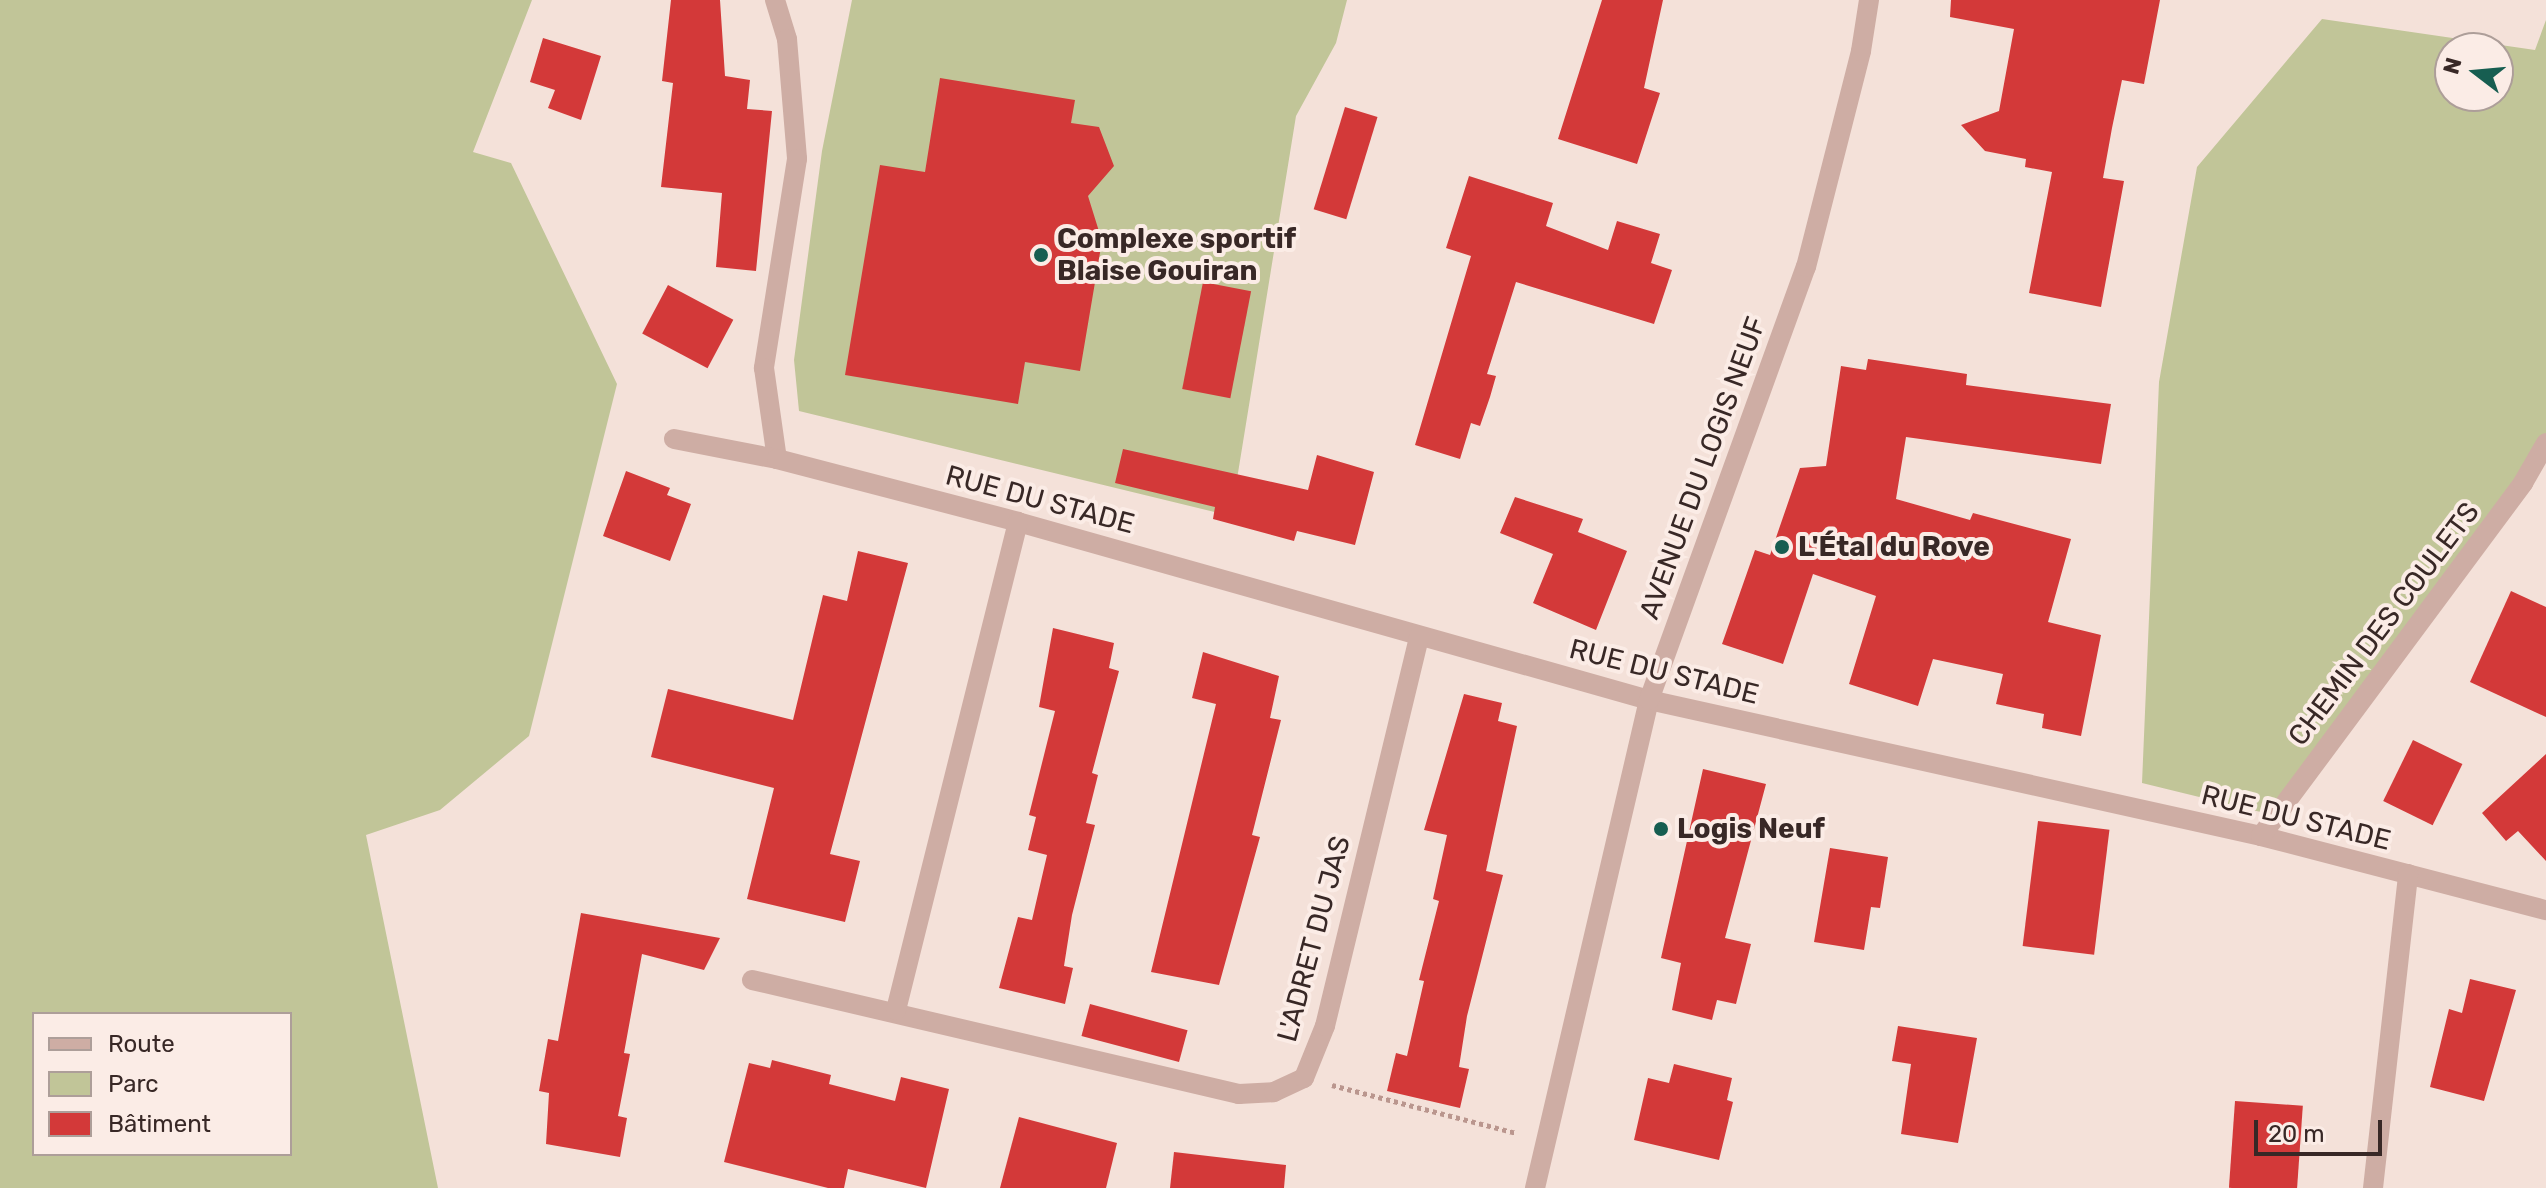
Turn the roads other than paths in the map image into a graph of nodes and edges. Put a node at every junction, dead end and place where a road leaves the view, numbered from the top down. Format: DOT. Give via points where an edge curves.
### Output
graph roads {
  1 [pos="775,0"];
  2 [pos="1869,0"];
  3 [pos="674,439"];
  4 [pos="2546,443"];
  5 [pos="777,459"];
  6 [pos="1018,522"];
  7 [pos="1419,636"];
  8 [pos="1649,700"];
  9 [pos="2261,836"];
  10 [pos="2408,874"];
  11 [pos="2546,910"];
  12 [pos="752,980"];
  13 [pos="896,1010"];
  14 [pos="1535,1188"];
  15 [pos="2373,1188"];
  1 -- 5 [label="street" via="787,39 797,159 764,368"];
  2 -- 8 [label="street, AVENUE DU LOGIS NEUF" via="1806,267"];
  3 -- 5 [label="street, RUE DU STADE"];
  4 -- 9 [label="street, CHEMIN DES COULETS" via="2523,483"];
  5 -- 6 [label="street, RUE DU STADE"];
  6 -- 7 [label="street, RUE DU STADE"];
  6 -- 13 [label="street"];
  7 -- 8 [label="street, RUE DU STADE"];
  7 -- 13 [label="street, L'ADRET DU JAS" via="1325,1026 1304,1078 1274,1092 1239,1094"];
  8 -- 9 [label="street, RUE DU STADE"];
  8 -- 14 [label="street, AVENUE DU LOGIS NEUF"];
  9 -- 10 [label="street, RUE DU STADE"];
  10 -- 11 [label="street, RUE DU STADE"];
  10 -- 15 [label="street"];
  12 -- 13 [label="street, L'ADRET DU JAS"];
}
